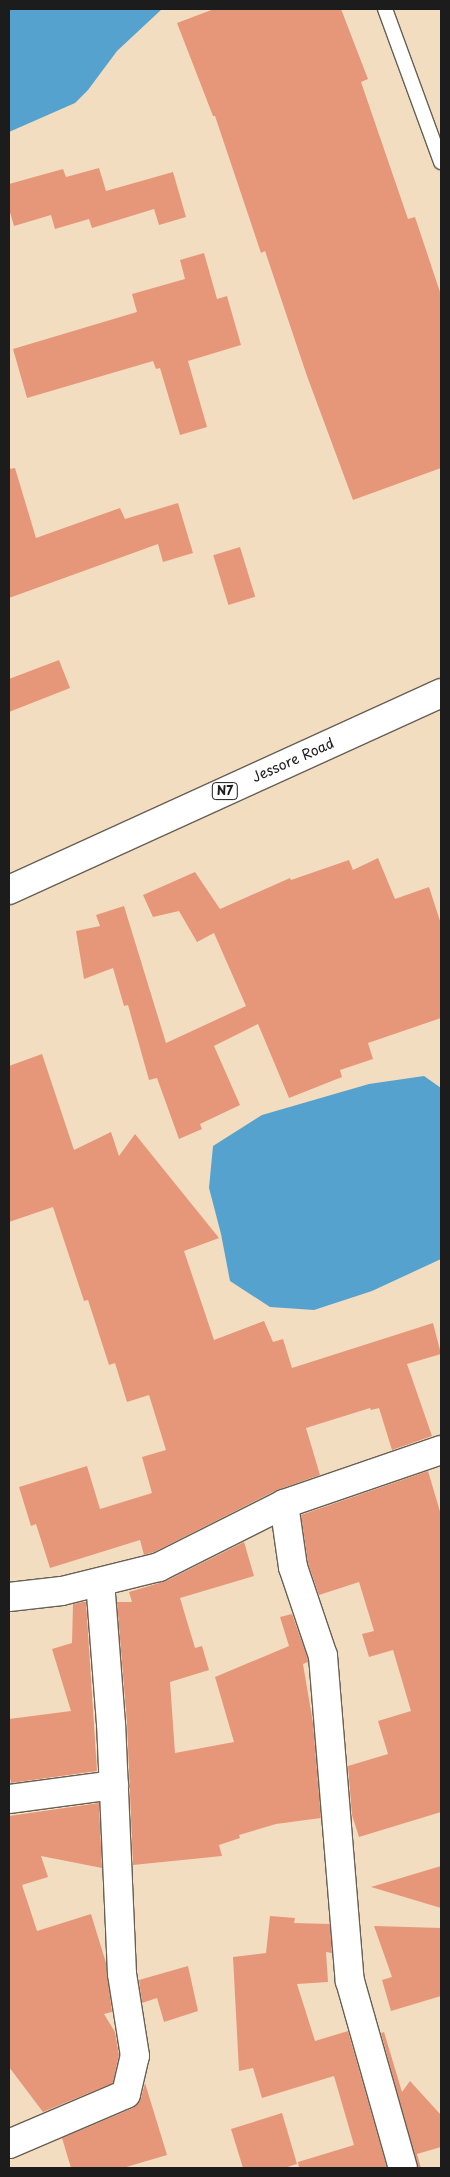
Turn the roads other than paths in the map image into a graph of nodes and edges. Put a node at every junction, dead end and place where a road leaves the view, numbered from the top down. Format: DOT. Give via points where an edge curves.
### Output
graph roads {
  1 [pos="385,9"];
  2 [pos="441,162"];
  3 [pos="441,693"];
  4 [pos="9,890"];
  5 [pos="441,1450"];
  6 [pos="284,1504"];
  7 [pos="100,1582"];
  8 [pos="9,1597"];
  9 [pos="114,1785"];
  10 [pos="9,1799"];
  11 [pos="9,2144"];
  12 [pos="403,2168"];
  1 -- 2 [label="lane"];
  3 -- 4 [label="main road, Jessore Road / N7"];
  5 -- 6 [label="main road"];
  6 -- 7 [label="main road" via="159,1567"];
  6 -- 12 [label="main road" via="294,1566 323,1656 350,1981"];
  7 -- 8 [label="main road" via="62,1591"];
  7 -- 9 [label="main road"];
  9 -- 10 [label="main road"];
  9 -- 11 [label="main road" via="122,1974 135,2056 126,2094"];
}
